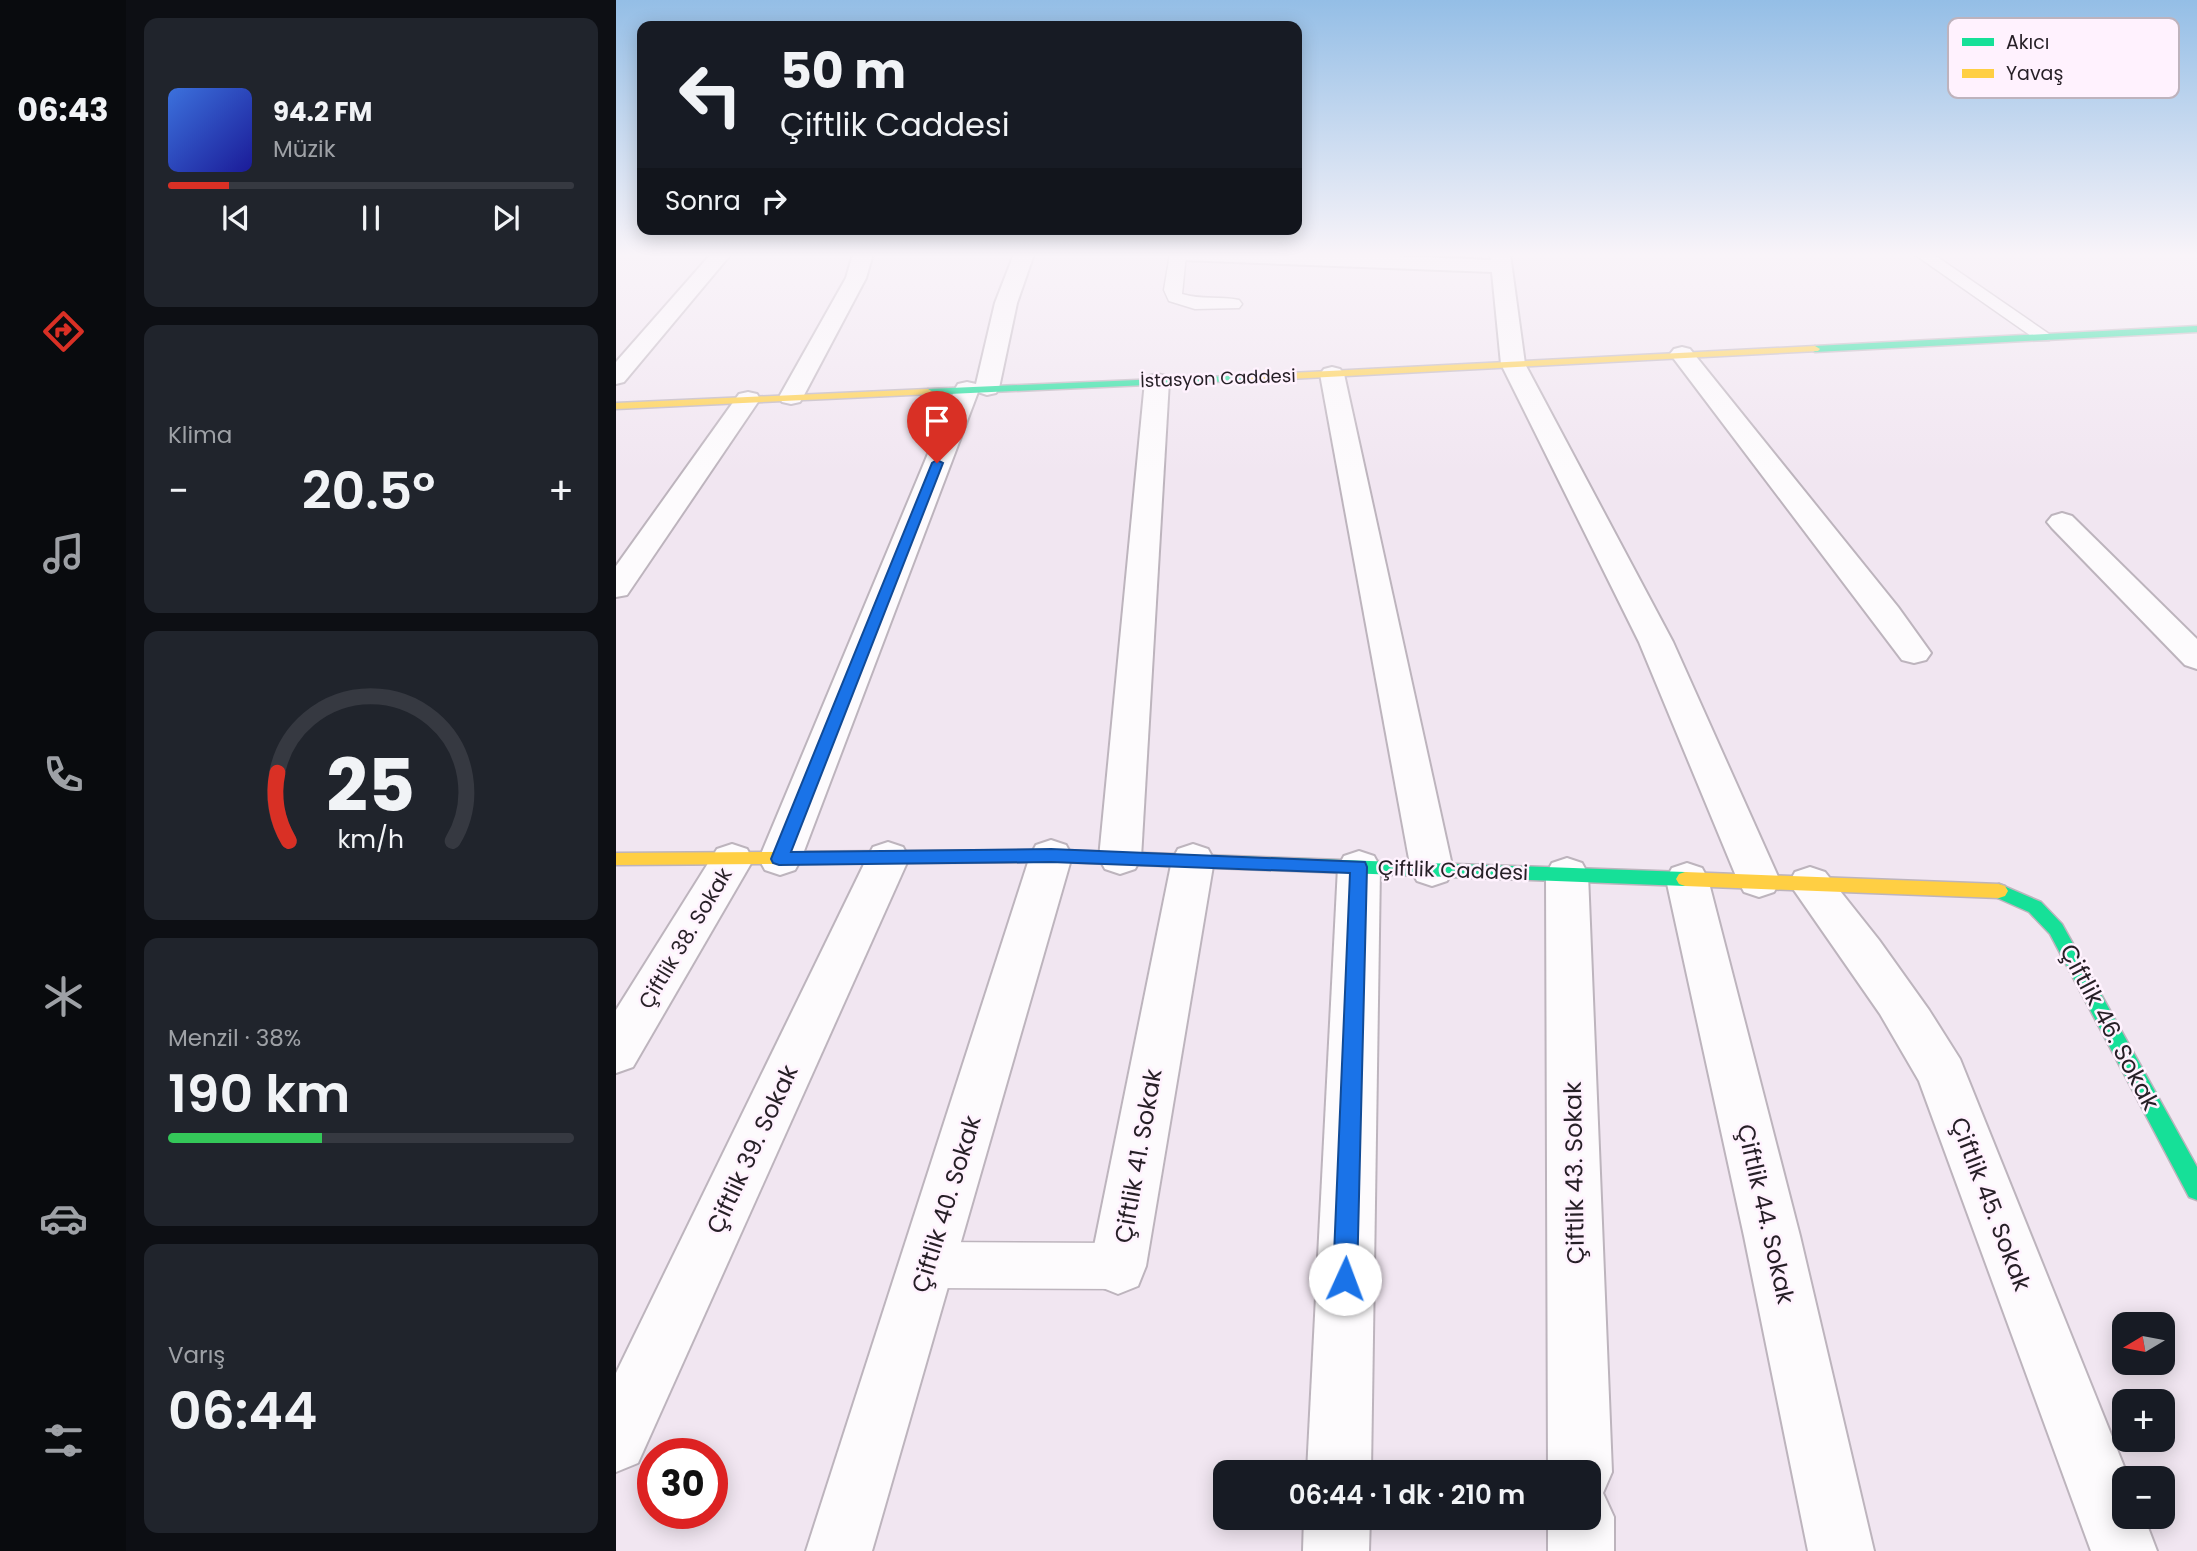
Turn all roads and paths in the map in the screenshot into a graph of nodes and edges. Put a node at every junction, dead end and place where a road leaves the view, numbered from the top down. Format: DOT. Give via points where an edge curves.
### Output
graph roads {
  1 [pos="660,326"];
  2 [pos="830,326"];
  3 [pos="998,326"];
  4 [pos="1509,326"];
  5 [pos="2029,326"];
  6 [pos="2197,329"];
  7 [pos="2043,336"];
  8 [pos="1682,354"];
  9 [pos="1513,364"];
  10 [pos="1332,374"];
  11 [pos="616,377"];
  12 [pos="1157,381"];
  13 [pos="977,388"];
  14 [pos="791,397"];
  15 [pos="748,400"];
  16 [pos="616,406"];
  17 [pos="2062,522"];
  18 [pos="616,588"];
  19 [pos="1914,653"];
  20 [pos="2197,658"];
  21 [pos="1051,856"];
  22 [pos="888,858"];
  23 [pos="1120,858"];
  24 [pos="616,859"];
  25 [pos="779,859"];
  26 [pos="732,860"];
  27 [pos="1193,860"];
  28 [pos="1359,867"];
  29 [pos="1432,870"];
  30 [pos="1567,874"];
  31 [pos="1687,879"];
  32 [pos="1785,882"];
  33 [pos="1997,890"];
  34 [pos="616,1052"];
  35 [pos="2197,1189"];
  36 [pos="928,1265"];
  37 [pos="1118,1266"];
  38 [pos="616,1441"];
  39 [pos="1339,1460"];
  40 [pos="1580,1460"];
  41 [pos="1337,1530"];
  42 [pos="1581,1530"];
  43 [pos="839,1551"];
  44 [pos="1336,1551"];
  45 [pos="1581,1551"];
  46 [pos="1841,1551"];
  47 [pos="2124,1551"];
  1 -- 11 [label="street"];
  2 -- 14 [label="street"];
  3 -- 13 [label="street"];
  4 -- 9 [label="street"];
  5 -- 7 [label="lane"];
  6 -- 7 [label="main road, İstasyon Caddesi"];
  7 -- 8 [label="main road, İstasyon Caddesi"];
  8 -- 9 [label="main road, İstasyon Caddesi"];
  8 -- 19 [label="street"];
  9 -- 10 [label="main road, İstasyon Caddesi"];
  9 -- 32 [label="street, Çiftlik 45. Sokak"];
  10 -- 12 [label="main road, İstasyon Caddesi"];
  10 -- 29 [label="street"];
  12 -- 13 [label="main road, İstasyon Caddesi"];
  12 -- 23 [label="street"];
  13 -- 14 [label="main road, İstasyon Caddesi"];
  13 -- 25 [label="street"];
  14 -- 15 [label="main road, İstasyon Caddesi"];
  15 -- 16 [label="main road, İstasyon Caddesi"];
  15 -- 18 [label="street"];
  17 -- 20 [label="street"];
  21 -- 22 [label="main road, Çiftlik Caddesi"];
  21 -- 23 [label="main road, Çiftlik Caddesi"];
  21 -- 36 [label="street, Çiftlik 40. Sokak"];
  22 -- 25 [label="main road, Çiftlik Caddesi"];
  22 -- 38 [label="street, Çiftlik 39. Sokak"];
  23 -- 27 [label="main road, Çiftlik Caddesi"];
  24 -- 26 [label="main road, Çiftlik Caddesi"];
  25 -- 26 [label="main road, Çiftlik Caddesi"];
  26 -- 34 [label="street, Çiftlik 38. Sokak"];
  27 -- 28 [label="main road, Çiftlik Caddesi"];
  27 -- 37 [label="street, Çiftlik 41. Sokak"];
  28 -- 29 [label="main road, Çiftlik Caddesi"];
  28 -- 39 [label="street"];
  29 -- 30 [label="main road, Çiftlik Caddesi"];
  30 -- 31 [label="main road, Çiftlik Caddesi"];
  30 -- 40 [label="street, Çiftlik 43. Sokak"];
  31 -- 32 [label="main road, Çiftlik Caddesi"];
  31 -- 46 [label="street, Çiftlik 44. Sokak"];
  32 -- 33 [label="main road, Çiftlik Caddesi"];
  32 -- 47 [label="street, Çiftlik 45. Sokak" via="1873,964 1942,1075"];
  33 -- 35 [label="main road, Çiftlik 46. Sokak" via="2035,906 2056,929"];
  36 -- 37 [label="lane, Çiftlik 41. Sokak"];
  36 -- 43 [label="street, Çiftlik 40. Sokak"];
  41 -- 44 [label="street"];
  42 -- 45 [label="street"];
}
